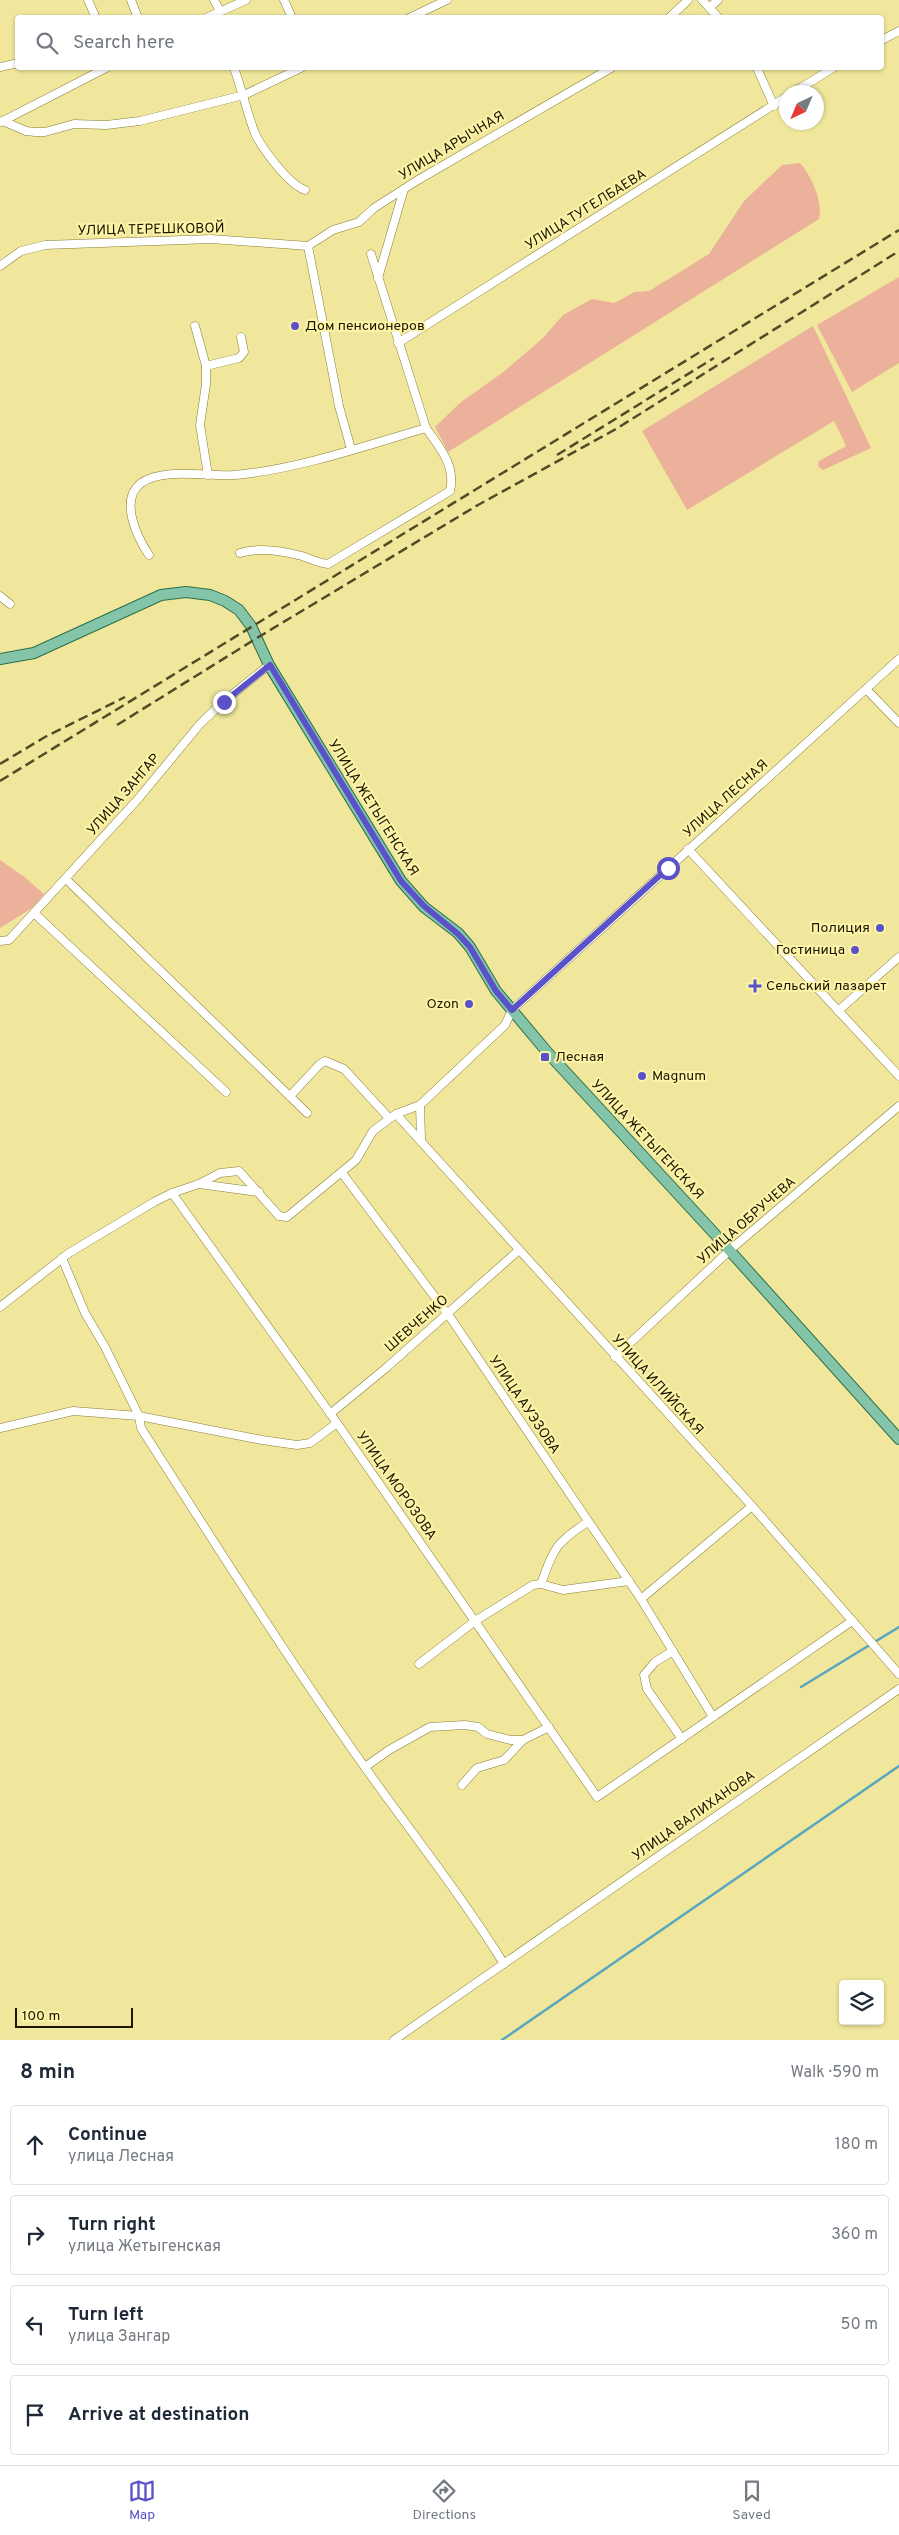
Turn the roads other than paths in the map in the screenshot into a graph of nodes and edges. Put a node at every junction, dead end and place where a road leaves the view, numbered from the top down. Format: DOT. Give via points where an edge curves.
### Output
graph roads {
  1 [pos="88,0"];
  2 [pos="131,0"];
  3 [pos="214,0"];
  4 [pos="246,0"];
  5 [pos="284,0"];
  6 [pos="447,0"];
  7 [pos="688,0"];
  8 [pos="702,0"];
  9 [pos="718,0"];
  10 [pos="710,7"];
  11 [pos="220,11"];
  12 [pos="95,15"];
  13 [pos="137,15"];
  14 [pos="213,15"];
  15 [pos="291,15"];
  16 [pos="415,15"];
  17 [pos="672,15"];
  18 [pos="717,15"];
  19 [pos="899,31"];
  20 [pos="884,39"];
  21 [pos="15,64"];
  22 [pos="0,67"];
  23 [pos="102,70"];
  24 [pos="235,70"];
  25 [pos="297,70"];
  26 [pos="608,70"];
  27 [pos="757,70"];
  28 [pos="830,70"];
  29 [pos="805,85"];
  30 [pos="244,95"];
  31 [pos="779,103"];
  32 [pos="774,106"];
  33 [pos="2,122"];
  34 [pos="404,189"];
  35 [pos="305,190"];
  36 [pos="308,246"];
  37 [pos="372,254"];
  38 [pos="0,266"];
  39 [pos="378,278"];
  40 [pos="195,326"];
  41 [pos="241,337"];
  42 [pos="398,343"];
  43 [pos="206,366"];
  44 [pos="426,428"];
  45 [pos="351,450"];
  46 [pos="208,475"];
  47 [pos="240,552"];
  48 [pos="149,555"];
  49 [pos="0,596"];
  50 [pos="10,604"];
  51 [pos="0,659"];
  52 [pos="899,659"];
  53 [pos="270,665"];
  54 [pos="866,689"];
  55 [pos="899,723"];
  56 [pos="688,850"];
  57 [pos="66,880"];
  58 [pos="34,913"];
  59 [pos="0,941"];
  60 [pos="899,957"];
  61 [pos="512,1010"];
  62 [pos="838,1011"];
  63 [pos="899,1076"];
  64 [pos="226,1092"];
  65 [pos="290,1096"];
  66 [pos="420,1105"];
  67 [pos="899,1106"];
  68 [pos="307,1113"];
  69 [pos="392,1116"];
  70 [pos="421,1139"];
  71 [pos="342,1173"];
  72 [pos="199,1184"];
  73 [pos="172,1192"];
  74 [pos="259,1192"];
  75 [pos="519,1250"];
  76 [pos="730,1250"];
  77 [pos="62,1258"];
  78 [pos="0,1306"];
  79 [pos="447,1314"];
  80 [pos="615,1357"];
  81 [pos="330,1414"];
  82 [pos="139,1416"];
  83 [pos="336,1423"];
  84 [pos="0,1428"];
  85 [pos="899,1439"];
  86 [pos="752,1506"];
  87 [pos="588,1522"];
  88 [pos="629,1581"];
  89 [pos="541,1584"];
  90 [pos="641,1600"];
  91 [pos="475,1621"];
  92 [pos="852,1621"];
  93 [pos="673,1651"];
  94 [pos="419,1664"];
  95 [pos="899,1674"];
  96 [pos="899,1689"];
  97 [pos="713,1717"];
  98 [pos="549,1727"];
  99 [pos="682,1739"];
  100 [pos="523,1740"];
  101 [pos="365,1767"];
  102 [pos="462,1785"];
  103 [pos="504,1964"];
  104 [pos="394,2040"];
  1 -- 12 [label="street"];
  2 -- 13 [label="street"];
  3 -- 11 [label="street"];
  4 -- 11 [label="street"];
  5 -- 15 [label="street"];
  6 -- 16 [label="street"];
  7 -- 17 [label="street"];
  8 -- 10 [label="street"];
  9 -- 10 [label="street"];
  10 -- 18 [label="street"];
  11 -- 14 [label="street"];
  19 -- 20 [label="street"];
  21 -- 22 [label="street"];
  23 -- 33 [label="street"];
  24 -- 30 [label="street"];
  25 -- 30 [label="street"];
  26 -- 34 [label="street, УЛИЦА АРЫЧНАЯ"];
  27 -- 32 [label="street"];
  28 -- 29 [label="street"];
  30 -- 33 [label="street" via="140,121 74,124 45,132 26,131"];
  30 -- 35 [label="street" via="253,130 281,170"];
  31 -- 32 [label="street, УЛИЦА ТУГЕЛБАЕВА"];
  32 -- 42 [label="street, УЛИЦА ТУГЕЛБАЕВА"];
  34 -- 36 [label="street, УЛИЦА АРЫЧНАЯ" via="359,222 333,230"];
  34 -- 39 [label="street"];
  36 -- 38 [label="street, УЛИЦА ТЕРЕШКОВОЙ" via="211,239 45,245 21,251"];
  36 -- 45 [label="street" via="339,406"];
  37 -- 39 [label="street"];
  39 -- 42 [label="street"];
  40 -- 43 [label="street"];
  41 -- 43 [label="street" via="244,352 239,358"];
  42 -- 44 [label="street"];
  43 -- 46 [label="street" via="200,425"];
  44 -- 45 [label="street"];
  44 -- 47 [label="street" via="448,462 452,473 450,491 328,564 277,551"];
  45 -- 46 [label="street" via="272,469 236,475"];
  46 -- 48 [label="street" via="152,478 134,491 130,501 134,525"];
  49 -- 50 [label="street"];
  51 -- 53 [label="main road, УЛИЦА ЖЕТЫГЕНСКАЯ" via="34,653 161,595 186,592 210,594 239,610 251,626"];
  52 -- 54 [label="street, УЛИЦА ЛЕСНАЯ"];
  53 -- 57 [label="street, УЛИЦА ЗАНГАР" via="200,724"];
  53 -- 61 [label="main road, УЛИЦА ЖЕТЫГЕНСКАЯ" via="401,881 470,947 496,991"];
  54 -- 55 [label="street"];
  54 -- 56 [label="street, УЛИЦА ЛЕСНАЯ"];
  56 -- 61 [label="street, УЛИЦА ЛЕСНАЯ"];
  56 -- 62 [label="street"];
  57 -- 58 [label="street, УЛИЦА ЗАНГАР"];
  57 -- 65 [label="street"];
  58 -- 59 [label="street, УЛИЦА ЗАНГАР" via="9,940"];
  58 -- 64 [label="street"];
  60 -- 62 [label="street"];
  61 -- 66 [label="street, УЛИЦА ЛЕСНАЯ" via="505,1024"];
  61 -- 76 [label="main road, УЛИЦА ЖЕТЫГЕНСКАЯ"];
  62 -- 63 [label="street"];
  65 -- 68 [label="street"];
  65 -- 69 [label="street, УЛИЦА ИЛИЙСКАЯ" via="325,1061 344,1068"];
  66 -- 69 [label="street, УЛИЦА ЛЕСНАЯ"];
  66 -- 70 [label="street"];
  67 -- 76 [label="street, УЛИЦА ОБРУЧЕВА"];
  69 -- 70 [label="street, УЛИЦА ИЛИЙСКАЯ"];
  69 -- 71 [label="street, УЛИЦА ЛЕСНАЯ" via="371,1134 356,1160"];
  70 -- 75 [label="street, УЛИЦА ИЛИЙСКАЯ"];
  71 -- 74 [label="street" via="285,1218 279,1216"];
  71 -- 79 [label="street, УЛИЦА АУЭЗОВА"];
  72 -- 73 [label="street"];
  72 -- 74 [label="street"];
  72 -- 74 [label="street" via="220,1173 239,1171"];
  73 -- 77 [label="street"];
  73 -- 81 [label="street, УЛИЦА МОРОЗОВА"];
  75 -- 79 [label="street, ШЕВЧЕНКО"];
  75 -- 80 [label="street, УЛИЦА ИЛИЙСКАЯ"];
  76 -- 80 [label="street, УЛИЦА ОБРУЧЕВА"];
  76 -- 85 [label="main road, УЛИЦА ЖЕТЫГЕНСКАЯ"];
  77 -- 78 [label="street"];
  77 -- 82 [label="street" via="84,1313"];
  79 -- 81 [label="street, ШЕВЧЕНКО"];
  79 -- 87 [label="street, УЛИЦА АУЭЗОВА"];
  80 -- 86 [label="street, УЛИЦА ИЛИЙСКАЯ"];
  81 -- 83 [label="street, УЛИЦА МОРОЗОВА"];
  82 -- 83 [label="street" via="297,1444 310,1443"];
  82 -- 84 [label="street" via="73,1411"];
  82 -- 101 [label="street" via="142,1428 253,1605"];
  83 -- 91 [label="street, УЛИЦА МОРОЗОВА"];
  86 -- 90 [label="street"];
  86 -- 92 [label="street, УЛИЦА ИЛИЙСКАЯ"];
  87 -- 88 [label="street, УЛИЦА АУЭЗОВА"];
  87 -- 89 [label="street" via="555,1548"];
  88 -- 89 [label="street" via="563,1590"];
  88 -- 90 [label="street, УЛИЦА АУЭЗОВА"];
  89 -- 91 [label="street" via="534,1585"];
  90 -- 93 [label="street, УЛИЦА АУЭЗОВА"];
  91 -- 94 [label="street"];
  91 -- 98 [label="street, УЛИЦА МОРОЗОВА"];
  92 -- 95 [label="street, УЛИЦА ИЛИЙСКАЯ"];
  92 -- 97 [label="street"];
  93 -- 97 [label="street, УЛИЦА АУЭЗОВА"];
  93 -- 99 [label="street" via="655,1662 644,1675 647,1689"];
  96 -- 103 [label="street, УЛИЦА ВАЛИХАНОВА"];
  97 -- 99 [label="street"];
  98 -- 99 [label="street, УЛИЦА МОРОЗОВА" via="597,1797"];
  98 -- 100 [label="street"];
  100 -- 101 [label="street" via="499,1739 478,1727 465,1725 430,1727"];
  100 -- 102 [label="street" via="504,1760 477,1768"];
  101 -- 103 [label="street" via="455,1889"];
  103 -- 104 [label="street, УЛИЦА ВАЛИХАНОВА"];
}
